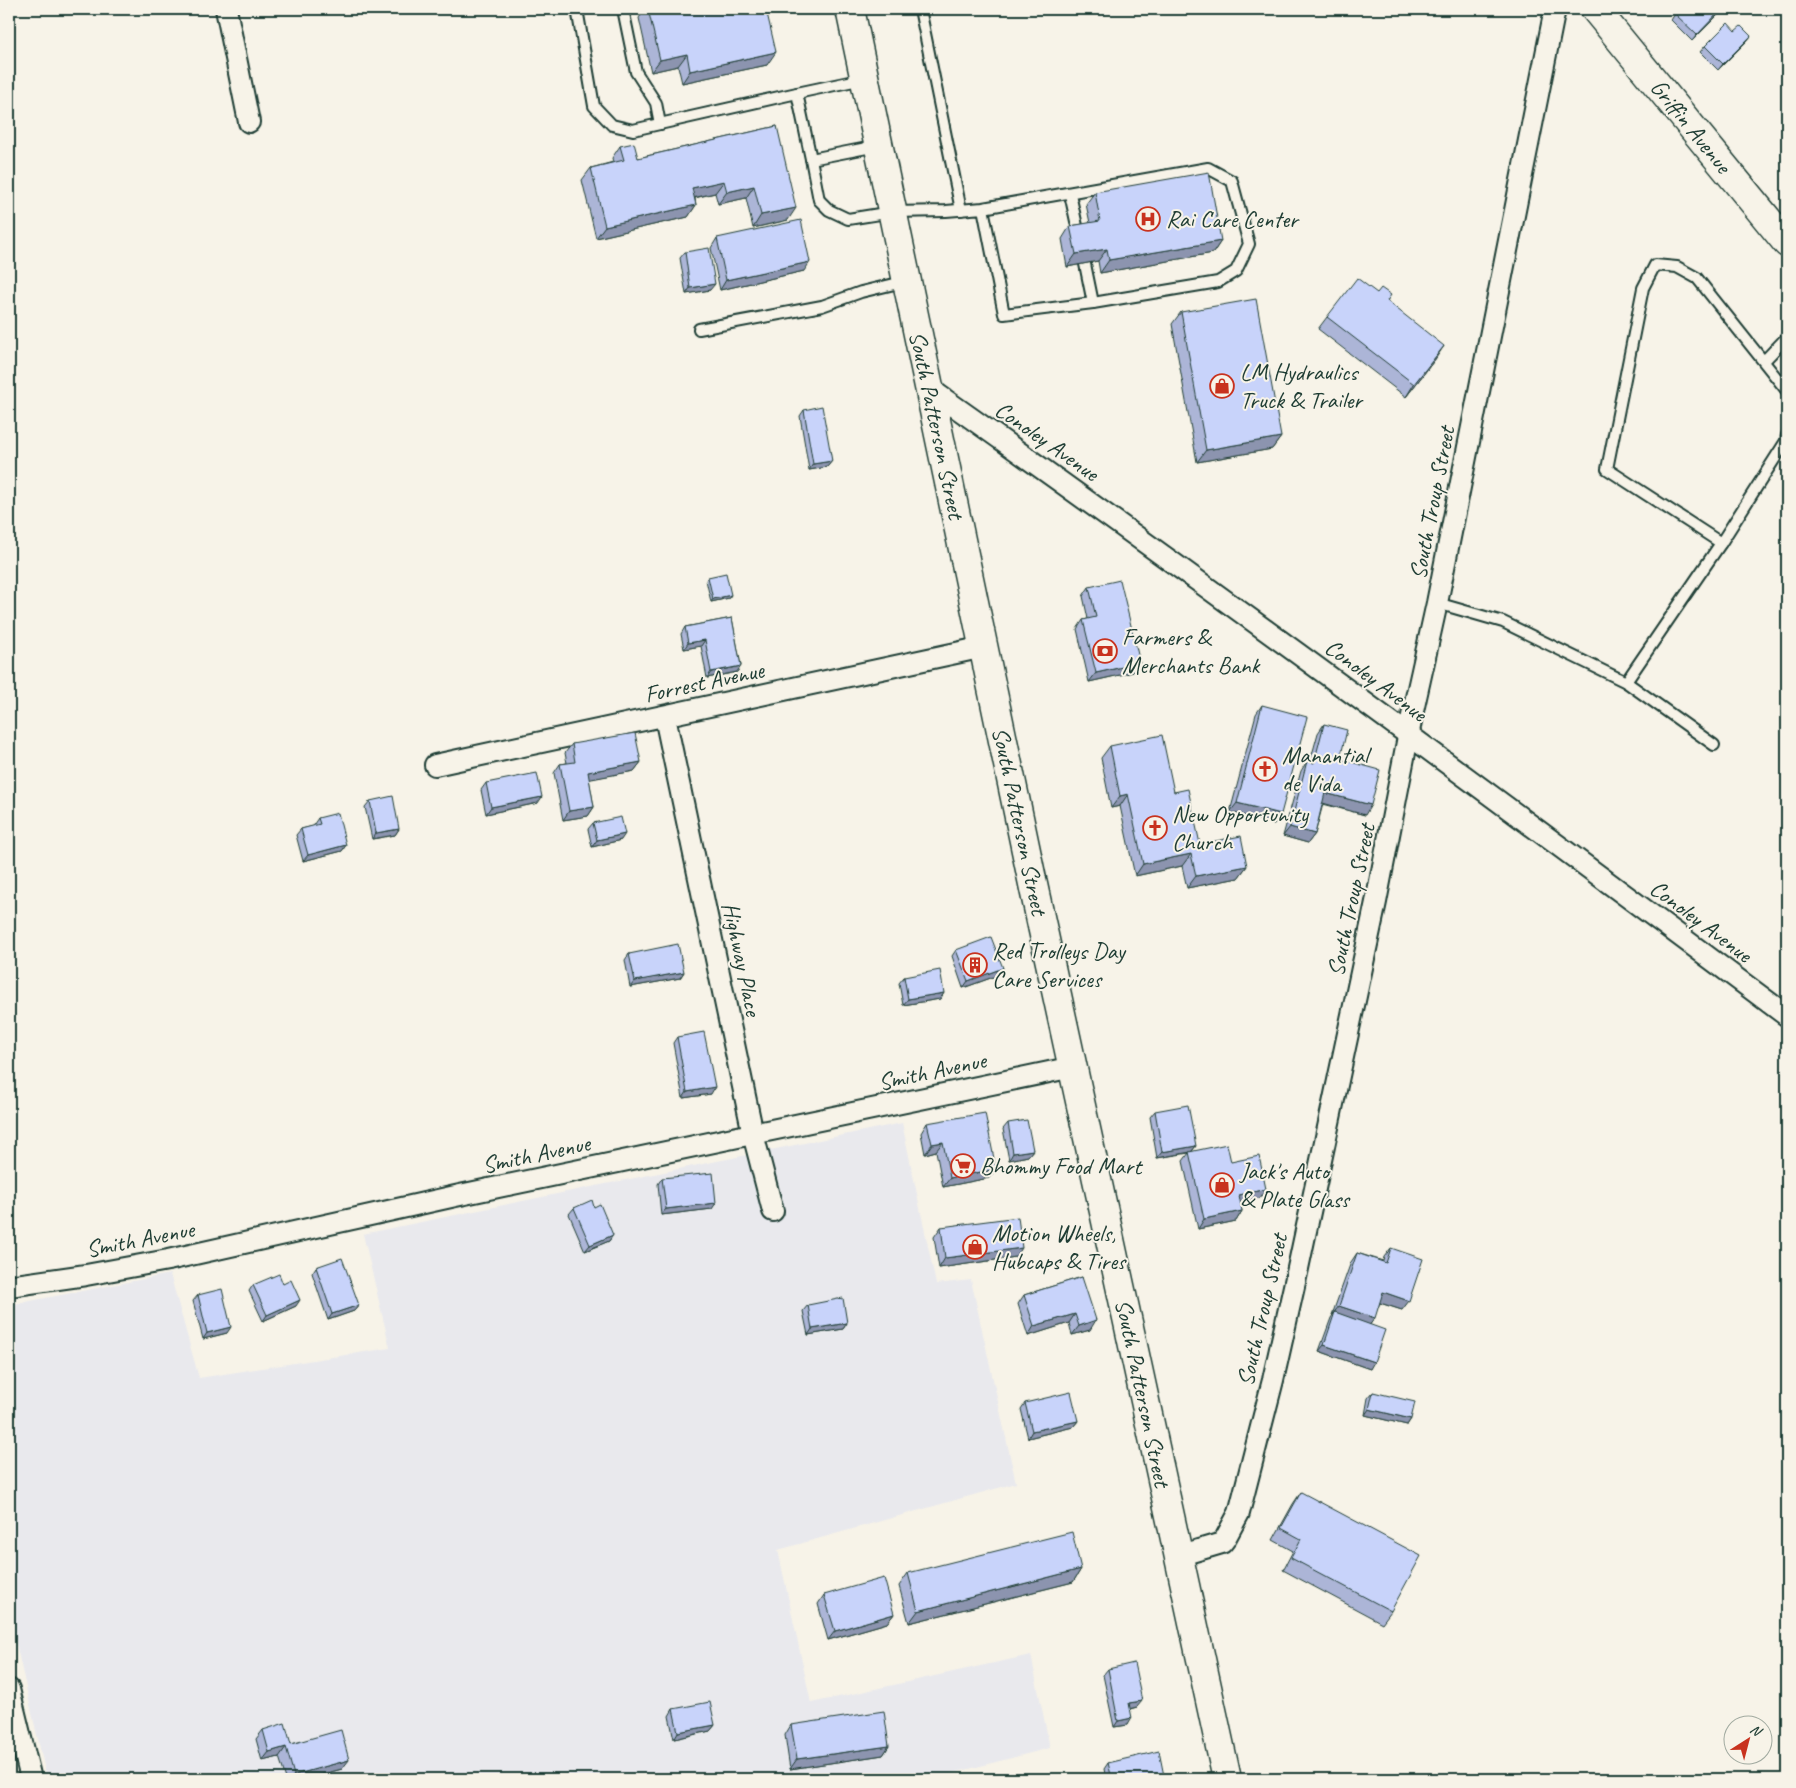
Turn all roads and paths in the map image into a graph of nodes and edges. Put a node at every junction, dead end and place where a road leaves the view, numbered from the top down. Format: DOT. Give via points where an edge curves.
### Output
graph roads {
  1 [pos="226,9"];
  2 [pos="578,9"];
  3 [pos="623,9"];
  4 [pos="850,9"];
  5 [pos="920,9"];
  6 [pos="1555,9"];
  7 [pos="1595,9"];
  8 [pos="864,79"];
  9 [pos="797,93"];
  10 [pos="249,122"];
  11 [pos="660,124"];
  12 [pos="878,146"];
  13 [pos="811,159"];
  14 [pos="1070,194"];
  15 [pos="983,208"];
  16 [pos="961,210"];
  17 [pos="892,212"];
  18 [pos="1079,236"];
  19 [pos="1787,243"];
  20 [pos="1084,264"];
  21 [pos="907,281"];
  22 [pos="1093,303"];
  23 [pos="699,329"];
  24 [pos="1787,337"];
  25 [pos="1764,361"];
  26 [pos="930,389"];
  27 [pos="1787,392"];
  28 [pos="1787,435"];
  29 [pos="1721,542"];
  30 [pos="1437,603"];
  31 [pos="984,647"];
  32 [pos="1626,682"];
  33 [pos="665,716"];
  34 [pos="1409,736"];
  35 [pos="1714,745"];
  36 [pos="435,765"];
  37 [pos="1787,1016"];
  38 [pos="1073,1067"];
  39 [pos="753,1134"];
  40 [pos="773,1211"];
  41 [pos="9,1286"];
  42 [pos="1178,1556"];
  43 [pos="9,1688"];
  44 [pos="31,1779"];
  45 [pos="1227,1779"];
  1 -- 10 [label="street"];
  2 -- 11 [label="lane" via="594,106 612,125 633,130"];
  3 -- 11 [label="lane" via="636,72 656,103"];
  4 -- 8 [label="main road, South Patterson Street"];
  5 -- 16 [label="lane"];
  6 -- 30 [label="street, South Troup Street"];
  7 -- 19 [label="main road, Griffin Avenue"];
  8 -- 9 [label="lane"];
  8 -- 12 [label="main road, South Patterson Street"];
  9 -- 11 [label="lane"];
  9 -- 13 [label="lane"];
  12 -- 13 [label="lane"];
  12 -- 17 [label="main road, South Patterson Street"];
  13 -- 17 [label="lane" via="819,200 829,210 848,219"];
  14 -- 15 [label="lane"];
  14 -- 18 [label="lane"];
  14 -- 22 [label="lane" via="1208,168 1232,181 1249,244 1236,271 1218,282"];
  15 -- 16 [label="lane"];
  15 -- 22 [label="lane" via="1004,314"];
  16 -- 17 [label="lane"];
  17 -- 21 [label="main road, South Patterson Street"];
  20 -- 22 [label="lane"];
  21 -- 23 [label="lane" via="822,306"];
  21 -- 26 [label="main road, South Patterson Street"];
  24 -- 25 [label="lane"];
  25 -- 27 [label="lane"];
  25 -- 29 [label="lane" via="1697,278 1677,267 1655,265 1643,288 1607,469"];
  26 -- 31 [label="main road, South Patterson Street"];
  26 -- 34 [label="street, Conoley Avenue" via="1325,672"];
  28 -- 29 [label="lane"];
  29 -- 32 [label="lane"];
  30 -- 32 [label="lane" via="1503,622"];
  30 -- 34 [label="street, South Troup Street"];
  31 -- 33 [label="street, Forrest Avenue"];
  31 -- 38 [label="main road, South Patterson Street"];
  32 -- 35 [label="lane"];
  33 -- 36 [label="street, Forrest Avenue"];
  33 -- 39 [label="street, Highway Place"];
  34 -- 37 [label="street, Conoley Avenue"];
  34 -- 42 [label="street, South Troup Street" via="1295,1283 1239,1513 1222,1543"];
  38 -- 39 [label="street, Smith Avenue"];
  38 -- 42 [label="main road, South Patterson Street"];
  39 -- 40 [label="street, Highway Place"];
  39 -- 41 [label="street, Smith Avenue" via="168,1260"];
  42 -- 45 [label="main road, South Patterson Street"];
  43 -- 44 [label="street"];
}
